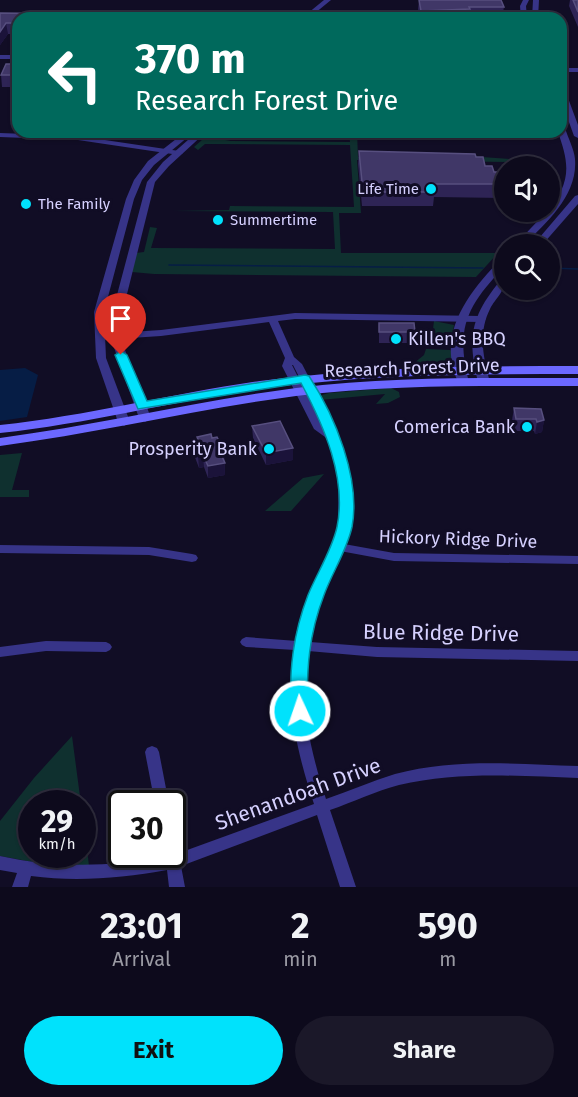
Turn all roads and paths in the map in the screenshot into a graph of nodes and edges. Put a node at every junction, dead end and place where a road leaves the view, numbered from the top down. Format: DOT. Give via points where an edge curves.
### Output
graph roads {
  1 [pos="317,0"];
  2 [pos="328,0"];
  3 [pos="525,1"];
  4 [pos="536,1"];
  5 [pos="303,12"];
  6 [pos="313,12"];
  7 [pos="567,106"];
  8 [pos="578,136"];
  9 [pos="78,138"];
  10 [pos="109,138"];
  11 [pos="185,138"];
  12 [pos="193,138"];
  13 [pos="564,138"];
  14 [pos="176,150"];
  15 [pos="560,198"];
  16 [pos="578,198"];
  17 [pos="560,208"];
  18 [pos="569,210"];
  19 [pos="541,222"];
  20 [pos="529,234"];
  21 [pos="547,234"];
  22 [pos="494,271"];
  23 [pos="494,295"];
  24 [pos="461,316"];
  25 [pos="272,318"];
  26 [pos="481,319"];
  27 [pos="118,338"];
  28 [pos="100,340"];
  29 [pos="578,370"];
  30 [pos="461,376"];
  31 [pos="482,376"];
  32 [pos="578,382"];
  33 [pos="302,385"];
  34 [pos="144,412"];
  35 [pos="121,416"];
  36 [pos="0,429"];
  37 [pos="0,442"];
  38 [pos="338,547"];
  39 [pos="0,549"];
  40 [pos="192,558"];
  41 [pos="578,560"];
  42 [pos="246,642"];
  43 [pos="106,647"];
  44 [pos="303,647"];
  45 [pos="0,652"];
  46 [pos="578,656"];
  47 [pos="152,752"];
  48 [pos="578,772"];
  49 [pos="159,790"];
  50 [pos="322,807"];
  51 [pos="186,854"];
  52 [pos="0,863"];
  53 [pos="18,866"];
  54 [pos="26,868"];
  55 [pos="138,868"];
  56 [pos="174,868"];
  57 [pos="20,887"];
  58 [pos="177,887"];
  59 [pos="348,887"];
  1 -- 5 [label="street"];
  2 -- 6 [label="street"];
  3 -- 4 [label="street"];
  7 -- 8 [label="street"];
  9 -- 14 [label="street"];
  10 -- 14 [label="street"];
  11 -- 14 [label="street"];
  12 -- 14 [label="street"];
  13 -- 15 [label="street" via="572,163 569,183"];
  14 -- 27 [label="street" via="147,193 118,310"];
  14 -- 28 [label="street" via="147,168 132,193 99,312"];
  16 -- 18 [label="street"];
  17 -- 18 [label="street"];
  18 -- 21 [label="street"];
  19 -- 20 [label="street"];
  22 -- 24 [label="street"];
  23 -- 26 [label="street" via="485,305"];
  24 -- 25 [label="street"];
  24 -- 26 [label="street"];
  24 -- 30 [label="street" via="456,340"];
  25 -- 27 [label="street" via="142,339"];
  25 -- 33 [label="street" via="290,358 287,366"];
  26 -- 31 [label="street" via="475,335"];
  27 -- 28 [label="street"];
  27 -- 34 [label="street" via="129,379"];
  28 -- 35 [label="street" via="101,358"];
  29 -- 31 [label="main road, Research Forest Drive"];
  30 -- 31 [label="main road, Research Forest Drive"];
  30 -- 33 [label="main road, Research Forest Drive"];
  31 -- 32 [label="main road, Research Forest Drive"];
  33 -- 34 [label="main road, Research Forest Drive"];
  33 -- 38 [label="street" via="319,429 329,435 342,460 345,524"];
  34 -- 35 [label="main road, Research Forest Drive"];
  35 -- 36 [label="main road, Research Forest Drive"];
  35 -- 37 [label="main road, Research Forest Drive"];
  38 -- 41 [label="street, Hickory Ridge Drive" via="394,557"];
  38 -- 44 [label="street" via="315,596"];
  39 -- 40 [label="street" via="149,551"];
  42 -- 44 [label="street, Blue Ridge Drive"];
  43 -- 45 [label="street" via="46,646"];
  44 -- 46 [label="street, Blue Ridge Drive" via="387,653"];
  44 -- 50 [label="street" via="297,668 301,729"];
  47 -- 49 [label="street"];
  48 -- 50 [label="street, Shenandoah Drive" via="426,773"];
  50 -- 51 [label="street, Shenandoah Drive"];
  50 -- 59 [label="street"];
  52 -- 53 [label="street, Shenandoah Drive"];
  54 -- 55 [label="street, Shenandoah Drive" via="85,873"];
  54 -- 57 [label="street"];
  56 -- 58 [label="street"];
}
